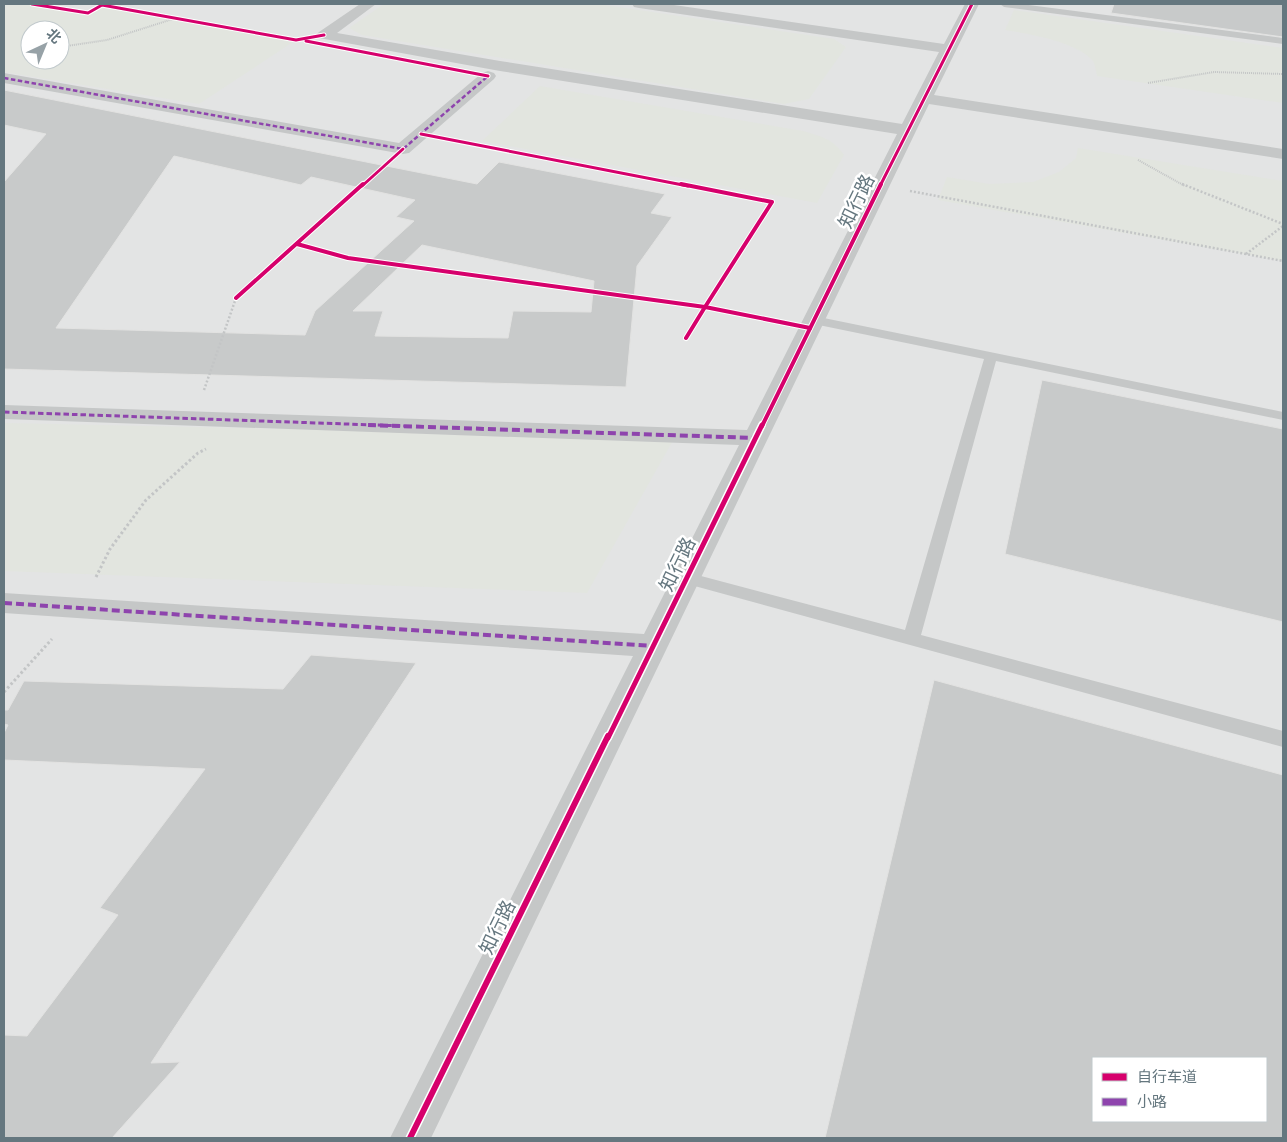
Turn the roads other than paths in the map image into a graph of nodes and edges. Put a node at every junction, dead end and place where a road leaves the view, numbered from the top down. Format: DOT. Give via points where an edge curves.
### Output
graph roads {
  1 [pos="369,4"];
  2 [pos="639,4"];
  3 [pos="972,4"];
  4 [pos="1004,4"];
  5 [pos="1098,4"];
  6 [pos="1094,16"];
  7 [pos="1283,41"];
  8 [pos="948,49"];
  9 [pos="488,76"];
  10 [pos="4,78"];
  11 [pos="927,91"];
  12 [pos="908,130"];
  13 [pos="1283,138"];
  14 [pos="1283,154"];
  15 [pos="814,320"];
  16 [pos="991,356"];
  17 [pos="4,412"];
  18 [pos="1283,416"];
  19 [pos="756,438"];
  20 [pos="686,578"];
  21 [pos="4,603"];
  22 [pos="911,639"];
  23 [pos="653,646"];
  24 [pos="1283,739"];
  25 [pos="410,1138"];
  1 -- 12 [label="street" via="324,36"];
  2 -- 8 [label="street"];
  3 -- 8 [label="street, 知行路"];
  4 -- 6 [label="lane"];
  5 -- 6 [label="lane"];
  6 -- 7 [label="lane"];
  8 -- 11 [label="street, 知行路"];
  9 -- 10 [label="street" via="403,149"];
  11 -- 12 [label="street, 知行路"];
  11 -- 13 [label="street"];
  11 -- 14 [label="street"];
  12 -- 15 [label="street, 知行路"];
  15 -- 16 [label="lane"];
  15 -- 19 [label="street, 知行路"];
  16 -- 18 [label="lane"];
  16 -- 22 [label="lane"];
  17 -- 19 [label="street"];
  19 -- 20 [label="street, 知行路"];
  20 -- 22 [label="lane"];
  20 -- 23 [label="street, 知行路"];
  21 -- 23 [label="street"];
  22 -- 24 [label="lane"];
  23 -- 25 [label="street, 知行路"];
}
